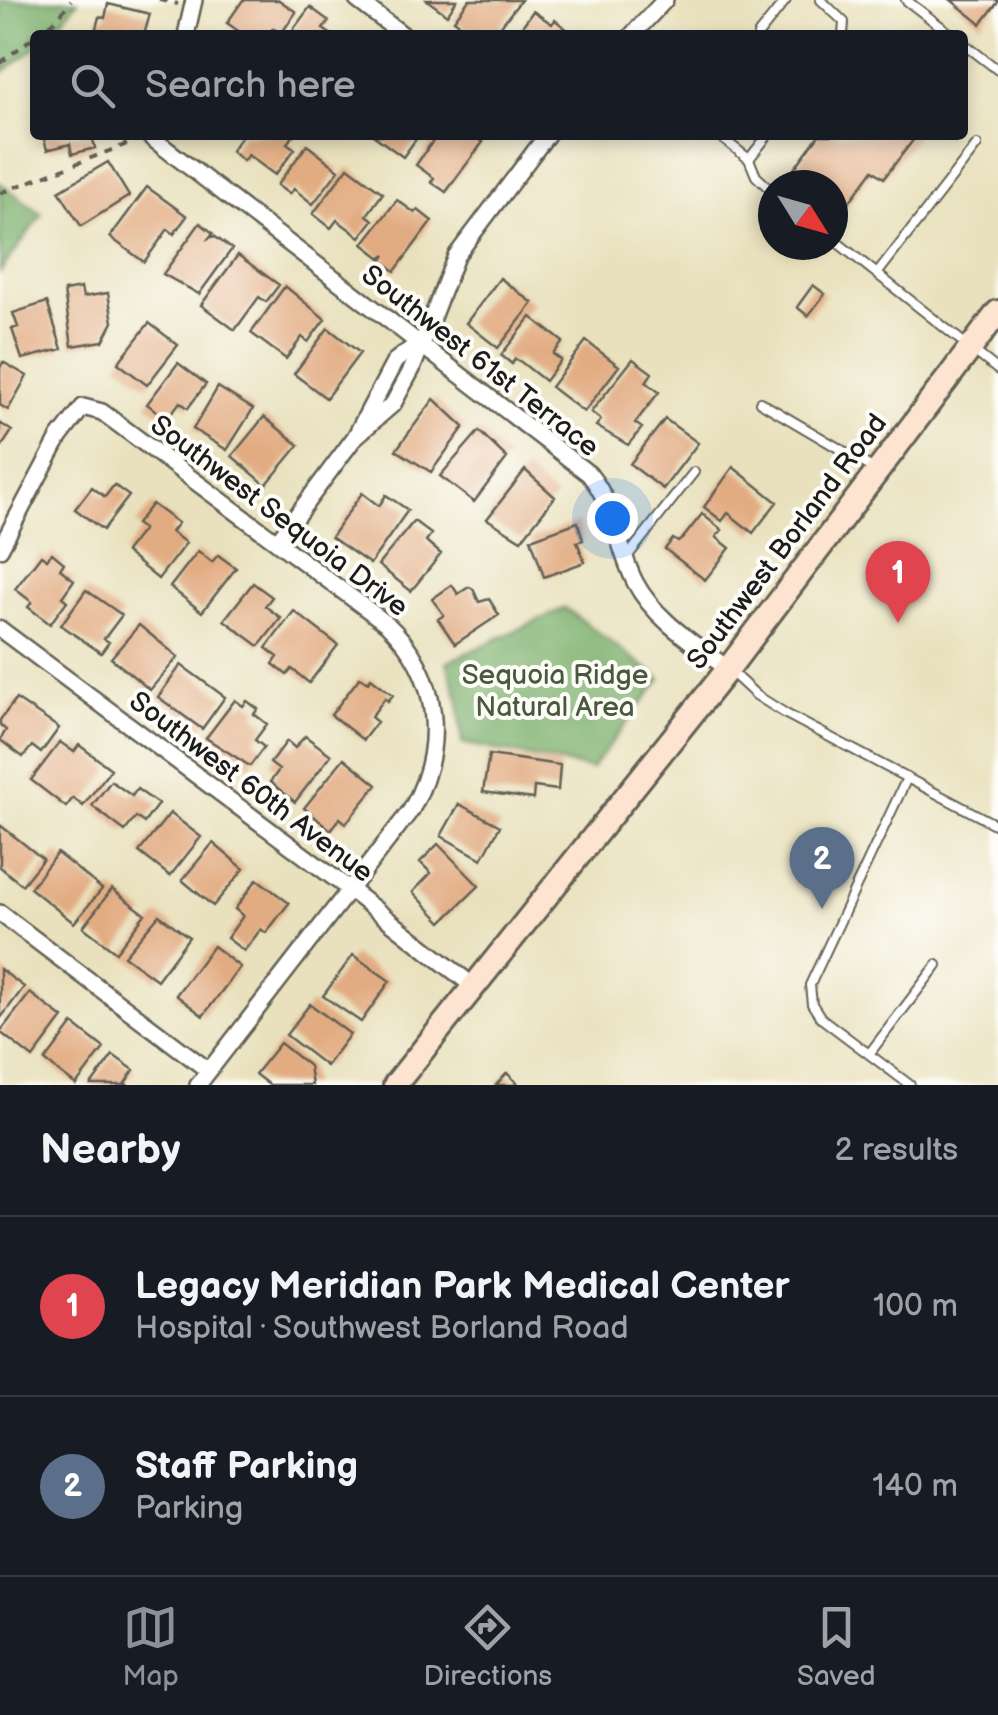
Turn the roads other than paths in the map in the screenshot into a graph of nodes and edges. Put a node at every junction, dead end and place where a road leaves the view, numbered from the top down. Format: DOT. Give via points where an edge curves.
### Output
graph roads {
  1 [pos="194,0"];
  2 [pos="357,0"];
  3 [pos="666,0"];
  4 [pos="786,0"];
  5 [pos="820,0"];
  6 [pos="906,0"];
  7 [pos="187,30"];
  8 [pos="396,30"];
  9 [pos="637,30"];
  10 [pos="762,30"];
  11 [pos="843,30"];
  12 [pos="945,30"];
  13 [pos="968,48"];
  14 [pos="998,70"];
  15 [pos="156,140"];
  16 [pos="540,140"];
  17 [pos="725,140"];
  18 [pos="764,140"];
  19 [pos="977,145"];
  20 [pos="750,159"];
  21 [pos="758,178"];
  22 [pos="848,251"];
  23 [pos="877,274"];
  24 [pos="998,312"];
  25 [pos="420,342"];
  26 [pos="972,347"];
  27 [pos="998,370"];
  28 [pos="760,402"];
  29 [pos="878,471"];
  30 [pos="694,472"];
  31 [pos="277,542"];
  32 [pos="0,549"];
  33 [pos="627,557"];
  34 [pos="0,629"];
  35 [pos="728,669"];
  36 [pos="908,778"];
  37 [pos="998,826"];
  38 [pos="349,888"];
  39 [pos="0,914"];
  40 [pos="936,965"];
  41 [pos="473,986"];
  42 [pos="869,1054"];
  43 [pos="208,1071"];
  44 [pos="198,1085"];
  45 [pos="395,1085"];
  46 [pos="910,1085"];
  1 -- 7 [label="street"];
  2 -- 8 [label="street"];
  3 -- 9 [label="street"];
  4 -- 10 [label="lane"];
  5 -- 11 [label="lane" via="844,22"];
  6 -- 12 [label="lane"];
  13 -- 14 [label="lane"];
  15 -- 25 [label="street, Southwest 61st Terrace"];
  16 -- 25 [label="street" via="456,256"];
  17 -- 20 [label="lane"];
  18 -- 20 [label="lane"];
  19 -- 23 [label="lane"];
  20 -- 21 [label="lane"];
  22 -- 23 [label="lane"];
  23 -- 26 [label="lane"];
  24 -- 26 [label="main road, Southwest Borland Road"];
  25 -- 31 [label="street" via="395,360 355,437"];
  25 -- 33 [label="street, Southwest 61st Terrace" via="589,474 612,508"];
  26 -- 27 [label="lane"];
  26 -- 29 [label="main road, Southwest Borland Road"];
  28 -- 29 [label="lane"];
  29 -- 35 [label="main road, Southwest Borland Road"];
  30 -- 33 [label="lane"];
  31 -- 32 [label="street, Southwest Sequoia Drive" via="102,412 83,406"];
  31 -- 38 [label="street, Southwest Sequoia Drive" via="407,642 428,686 434,741 423,789"];
  33 -- 35 [label="street, Southwest 61st Terrace" via="636,584 666,619"];
  34 -- 38 [label="street, Southwest 60th Avenue"];
  35 -- 36 [label="lane" via="786,714"];
  35 -- 41 [label="main road, Southwest Borland Road"];
  36 -- 37 [label="lane"];
  36 -- 42 [label="lane" via="810,985 820,1018"];
  38 -- 41 [label="street, Southwest 60th Avenue"];
  38 -- 43 [label="street, Southwest Sequoia Drive"];
  39 -- 43 [label="street"];
  40 -- 42 [label="lane"];
  41 -- 45 [label="main road, Southwest Borland Road"];
  42 -- 46 [label="lane"];
  43 -- 44 [label="street, Southwest Sequoia Drive"];
}
